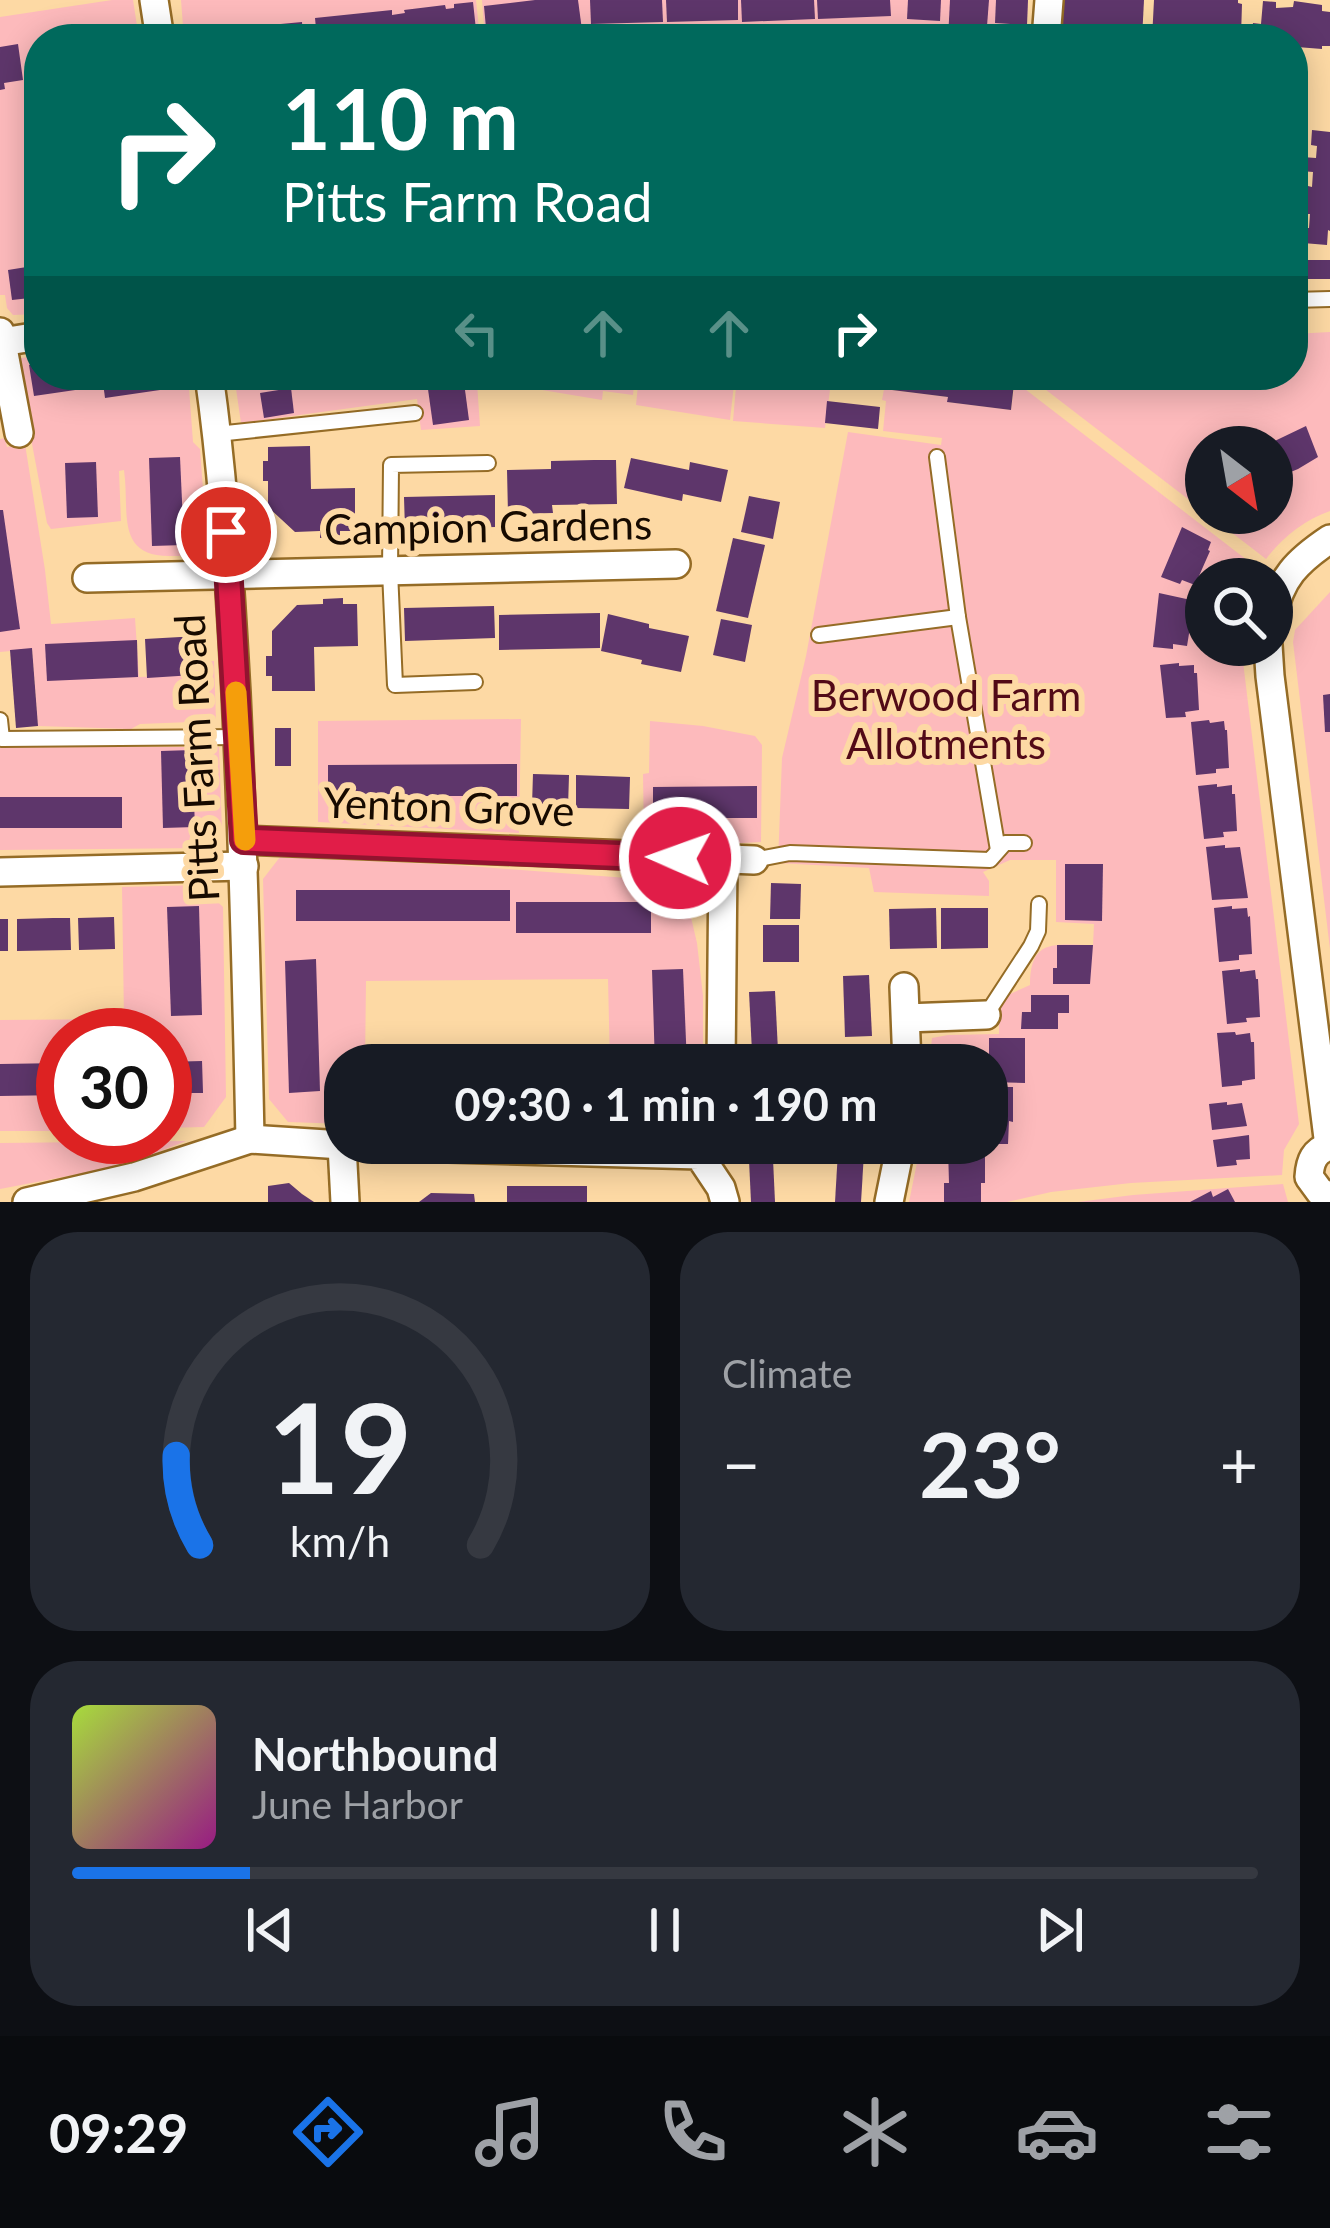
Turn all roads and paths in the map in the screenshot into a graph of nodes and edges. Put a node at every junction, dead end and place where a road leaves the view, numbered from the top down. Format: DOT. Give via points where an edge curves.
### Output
graph roads {
  1 [pos="1,337"];
  2 [pos="211,390"];
  3 [pos="415,413"];
  4 [pos="19,434"];
  5 [pos="217,434"];
  6 [pos="937,457"];
  7 [pos="488,463"];
  8 [pos="1330,539"];
  9 [pos="676,564"];
  10 [pos="1293,570"];
  11 [pos="390,571"];
  12 [pos="230,574"];
  13 [pos="87,578"];
  14 [pos="958,617"];
  15 [pos="819,635"];
  16 [pos="1269,666"];
  17 [pos="476,682"];
  18 [pos="0,720"];
  19 [pos="238,737"];
  20 [pos="1024,843"];
  21 [pos="998,850"];
  22 [pos="244,853"];
  23 [pos="723,860"];
  24 [pos="754,860"];
  25 [pos="0,872"];
  26 [pos="1039,904"];
  27 [pos="904,987"];
  28 [pos="986,1015"];
  29 [pos="906,1018"];
  30 [pos="721,1044"];
  31 [pos="907,1044"];
  32 [pos="250,1139"];
  33 [pos="324,1144"];
  34 [pos="1329,1146"];
  35 [pos="343,1164"];
  36 [pos="709,1164"];
  37 [pos="897,1164"];
  38 [pos="137,1189"];
  39 [pos="1330,1196"];
  40 [pos="27,1202"];
  41 [pos="345,1202"];
  42 [pos="725,1202"];
  43 [pos="889,1202"];
  1 -- 4 [label="street"];
  2 -- 5 [label="street, Pitts Farm Road"];
  3 -- 5 [label="lane"];
  5 -- 12 [label="street, Pitts Farm Road"];
  6 -- 14 [label="lane"];
  7 -- 11 [label="lane" via="392,465"];
  8 -- 10 [label="street"];
  9 -- 11 [label="street, Campion Gardens"];
  11 -- 12 [label="street, Campion Gardens"];
  11 -- 17 [label="lane" via="395,685"];
  12 -- 13 [label="street, Campion Gardens"];
  12 -- 19 [label="street, Pitts Farm Road"];
  14 -- 15 [label="lane"];
  14 -- 21 [label="lane"];
  16 -- 34 [label="street"];
  18 -- 19 [label="lane" via="2,739"];
  19 -- 22 [label="street, Pitts Farm Road"];
  20 -- 21 [label="lane"];
  21 -- 24 [label="lane" via="990,860 790,853"];
  22 -- 23 [label="street, Yenton Grove"];
  22 -- 25 [label="street, Yenton Grove"];
  22 -- 32 [label="street, Pitts Farm Road"];
  23 -- 24 [label="street, Yenton Grove"];
  23 -- 30 [label="street"];
  26 -- 28 [label="lane" via="1031,946"];
  27 -- 29 [label="street"];
  28 -- 29 [label="street"];
  29 -- 31 [label="street"];
  32 -- 33 [label="street"];
  32 -- 38 [label="street"];
  34 -- 39 [label="street" via="1310,1162 1309,1177"];
  35 -- 41 [label="street"];
  36 -- 42 [label="street"];
  37 -- 43 [label="street"];
  38 -- 40 [label="street"];
}
